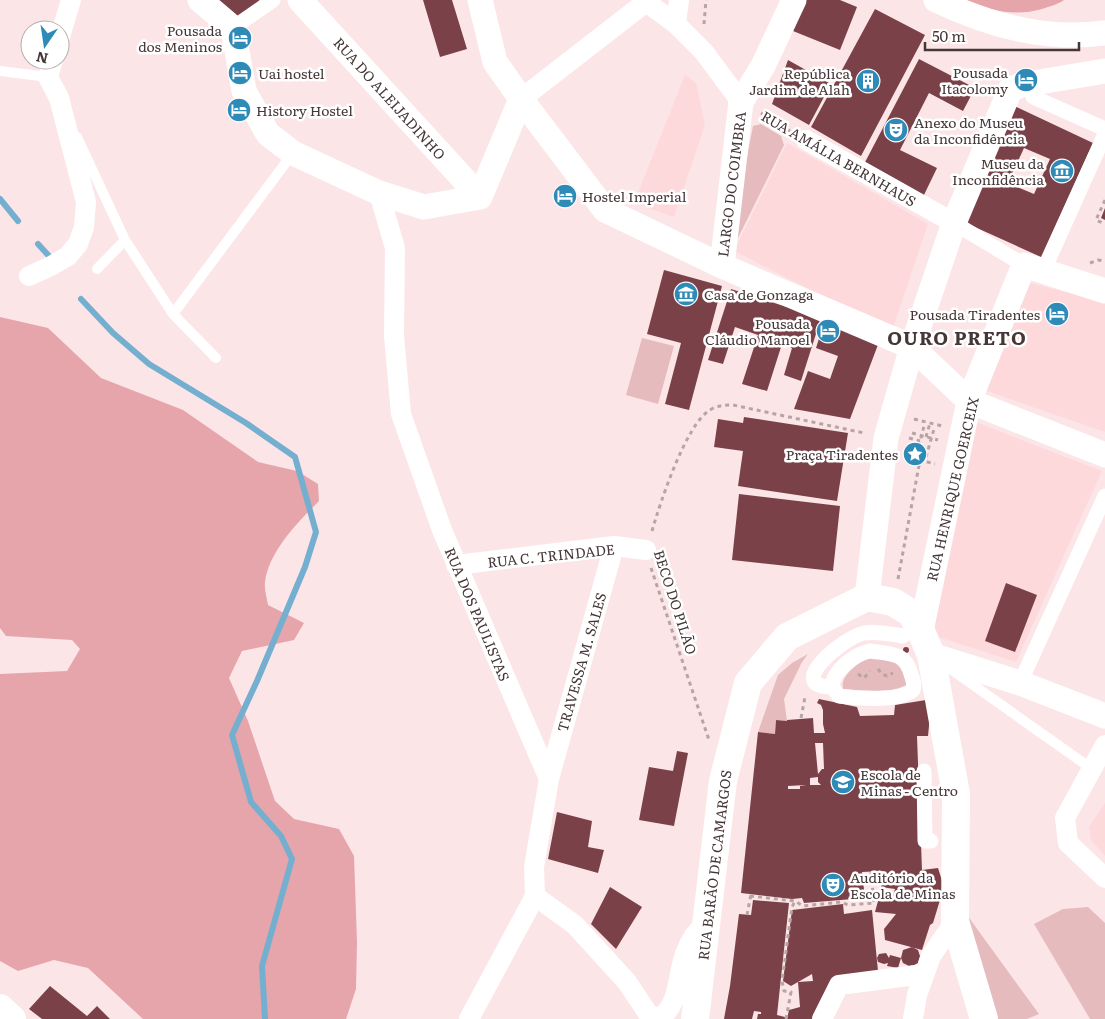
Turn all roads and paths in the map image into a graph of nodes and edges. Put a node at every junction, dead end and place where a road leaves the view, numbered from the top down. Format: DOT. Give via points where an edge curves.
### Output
graph roads {
  1 [pos="71,0"];
  2 [pos="200,0"];
  3 [pos="273,0"];
  4 [pos="300,0"];
  5 [pos="480,0"];
  6 [pos="679,0"];
  7 [pos="794,0"];
  8 [pos="936,0"];
  9 [pos="65,20"];
  10 [pos="676,24"];
  11 [pos="233,28"];
  12 [pos="1105,33"];
  13 [pos="20,70"];
  14 [pos="51,70"];
  15 [pos="0,71"];
  16 [pos="1105,71"];
  17 [pos="1033,97"];
  18 [pos="59,98"];
  19 [pos="521,100"];
  20 [pos="741,102"];
  21 [pos="1105,129"];
  22 [pos="1105,134"];
  23 [pos="806,140"];
  24 [pos="293,154"];
  25 [pos="378,193"];
  26 [pos="480,197"];
  27 [pos="1105,200"];
  28 [pos="954,223"];
  29 [pos="1105,224"];
  30 [pos="125,240"];
  31 [pos="722,266"];
  32 [pos="97,268"];
  33 [pos="1034,269"];
  34 [pos="29,276"];
  35 [pos="1105,291"];
  36 [pos="173,314"];
  37 [pos="912,347"];
  38 [pos="216,358"];
  39 [pos="969,401"];
  40 [pos="912,419"];
  41 [pos="930,423"];
  42 [pos="924,426"];
  43 [pos="946,427"];
  44 [pos="909,428"];
  45 [pos="934,429"];
  46 [pos="912,433"];
  47 [pos="921,436"];
  48 [pos="926,437"];
  49 [pos="943,437"];
  50 [pos="932,438"];
  51 [pos="939,440"];
  52 [pos="921,444"];
  53 [pos="899,445"];
  54 [pos="941,446"];
  55 [pos="929,448"];
  56 [pos="936,450"];
  57 [pos="917,454"];
  58 [pos="1105,455"];
  59 [pos="926,457"];
  60 [pos="920,460"];
  61 [pos="936,464"];
  62 [pos="1105,496"];
  63 [pos="614,546"];
  64 [pos="646,550"];
  65 [pos="456,566"];
  66 [pos="867,597"];
  67 [pos="894,602"];
  68 [pos="918,641"];
  69 [pos="1020,683"];
  70 [pos="832,687"];
  71 [pos="811,689"];
  72 [pos="1105,716"];
  73 [pos="801,718"];
  74 [pos="710,744"];
  75 [pos="1105,745"];
  76 [pos="1092,769"];
  77 [pos="924,771"];
  78 [pos="549,779"];
  79 [pos="931,841"];
  80 [pos="871,872"];
  81 [pos="1105,878"];
  82 [pos="873,893"];
  83 [pos="536,896"];
  84 [pos="795,901"];
  85 [pos="948,910"];
  86 [pos="748,915"];
  87 [pos="707,921"];
  88 [pos="924,974"];
  89 [pos="0,1008"];
  90 [pos="12,1019"];
  91 [pos="469,1019"];
  92 [pos="695,1019"];
  93 [pos="786,1019"];
  94 [pos="822,1019"];
  95 [pos="913,1019"];
  96 [pos="984,1019"];
  1 -- 9 [label="street"];
  2 -- 11 [label="street"];
  3 -- 11 [label="street"];
  4 -- 26 [label="street, RUA DO ALEIJADINHO"];
  5 -- 19 [label="street" via="495,62"];
  6 -- 10 [label="street"];
  7 -- 20 [label="street" via="763,66"];
  8 -- 12 [label="street" via="983,19 1034,32 1061,35"];
  10 -- 19 [label="street" via="646,2"];
  10 -- 20 [label="street" via="704,52"];
  11 -- 24 [label="street" via="244,91 268,134"];
  13 -- 15 [label="lane"];
  14 -- 18 [label="street"];
  16 -- 28 [label="street" via="1036,82 1010,90"];
  17 -- 21 [label="street"];
  18 -- 30 [label="lane"];
  18 -- 34 [label="street" via="86,202 84,227 78,244 68,256"];
  19 -- 26 [label="street"];
  19 -- 31 [label="street" via="605,210"];
  20 -- 23 [label="path, RUA AMÁLIA BERNHAUS"];
  20 -- 31 [label="street, LARGO DO COIMBRA"];
  22 -- 33 [label="street"];
  23 -- 28 [label="street, RUA AMÁLIA BERNHAUS"];
  24 -- 25 [label="street"];
  24 -- 36 [label="lane"];
  25 -- 26 [label="street" via="424,206"];
  25 -- 65 [label="street, RUA DOS PAULISTAS" via="395,248 394,336 401,414"];
  27 -- 29 [label="path" via="1096,220"];
  28 -- 33 [label="street"];
  28 -- 37 [label="street"];
  30 -- 32 [label="lane"];
  30 -- 36 [label="lane"];
  31 -- 37 [label="street"];
  33 -- 35 [label="street"];
  33 -- 39 [label="street, RUA HENRIQUE GOERCEIX"];
  36 -- 38 [label="lane"];
  37 -- 39 [label="street"];
  37 -- 53 [label="street"];
  39 -- 58 [label="street"];
  39 -- 68 [label="street, RUA HENRIQUE GOERCEIX"];
  40 -- 41 [label="path"];
  41 -- 43 [label="path"];
  41 -- 48 [label="path"];
  42 -- 47 [label="path"];
  44 -- 52 [label="path" via="907,437"];
  45 -- 50 [label="path"];
  46 -- 47 [label="path"];
  47 -- 48 [label="path"];
  47 -- 52 [label="path"];
  48 -- 50 [label="path"];
  49 -- 54 [label="path"];
  50 -- 51 [label="path"];
  50 -- 55 [label="path"];
  52 -- 53 [label="path"];
  52 -- 55 [label="path"];
  52 -- 57 [label="path"];
  52 -- 60 [label="path"];
  53 -- 60 [label="path"];
  53 -- 64 [label="path, BECO DO PILÃO" via="733,405 709,410 695,425 665,488"];
  53 -- 66 [label="street"];
  55 -- 56 [label="path"];
  55 -- 59 [label="path"];
  60 -- 61 [label="path"];
  60 -- 67 [label="path"];
  62 -- 69 [label="street"];
  63 -- 64 [label="street, RUA C. TRINDADE"];
  63 -- 65 [label="street, RUA C. TRINDADE"];
  63 -- 78 [label="street, TRAVESSA M. SALES"];
  64 -- 74 [label="path, BECO DO PILÃO"];
  65 -- 78 [label="street, RUA DOS PAULISTAS"];
  66 -- 67 [label="main road"];
  66 -- 87 [label="main road, RUA BARÃO DE CAMARGOS" via="786,637 748,683 722,781"];
  67 -- 68 [label="main road" via="911,613"];
  68 -- 69 [label="street"];
  68 -- 71 [label="street" via="870,633 849,639 814,672"];
  68 -- 76 [label="lane"];
  68 -- 85 [label="main road" via="956,794"];
  69 -- 72 [label="street"];
  70 -- 70 [label="street" via="838,672 862,653 870,651 901,656 910,670 914,686 904,696 851,698 839,696"];
  70 -- 71 [label="street"];
  71 -- 73 [label="path"];
  75 -- 76 [label="street"];
  76 -- 81 [label="street" via="1065,818 1068,843"];
  77 -- 79 [label="street" via="925,841"];
  78 -- 83 [label="street" via="534,867"];
  80 -- 82 [label="path"];
  82 -- 84 [label="path" via="874,903 802,906"];
  82 -- 85 [label="path" via="901,892"];
  83 -- 87 [label="street" via="575,925 627,982 649,1015 659,1018 668,1013 684,956 695,932"];
  83 -- 91 [label="street"];
  84 -- 86 [label="path" via="751,895"];
  84 -- 93 [label="path" via="782,981 784,991 791,992"];
  85 -- 88 [label="street"];
  85 -- 96 [label="main road"];
  87 -- 92 [label="main road, RUA BARÃO DE CAMARGOS"];
  88 -- 94 [label="street" via="839,985"];
  88 -- 95 [label="street"];
  89 -- 90 [label="main road"];
}
